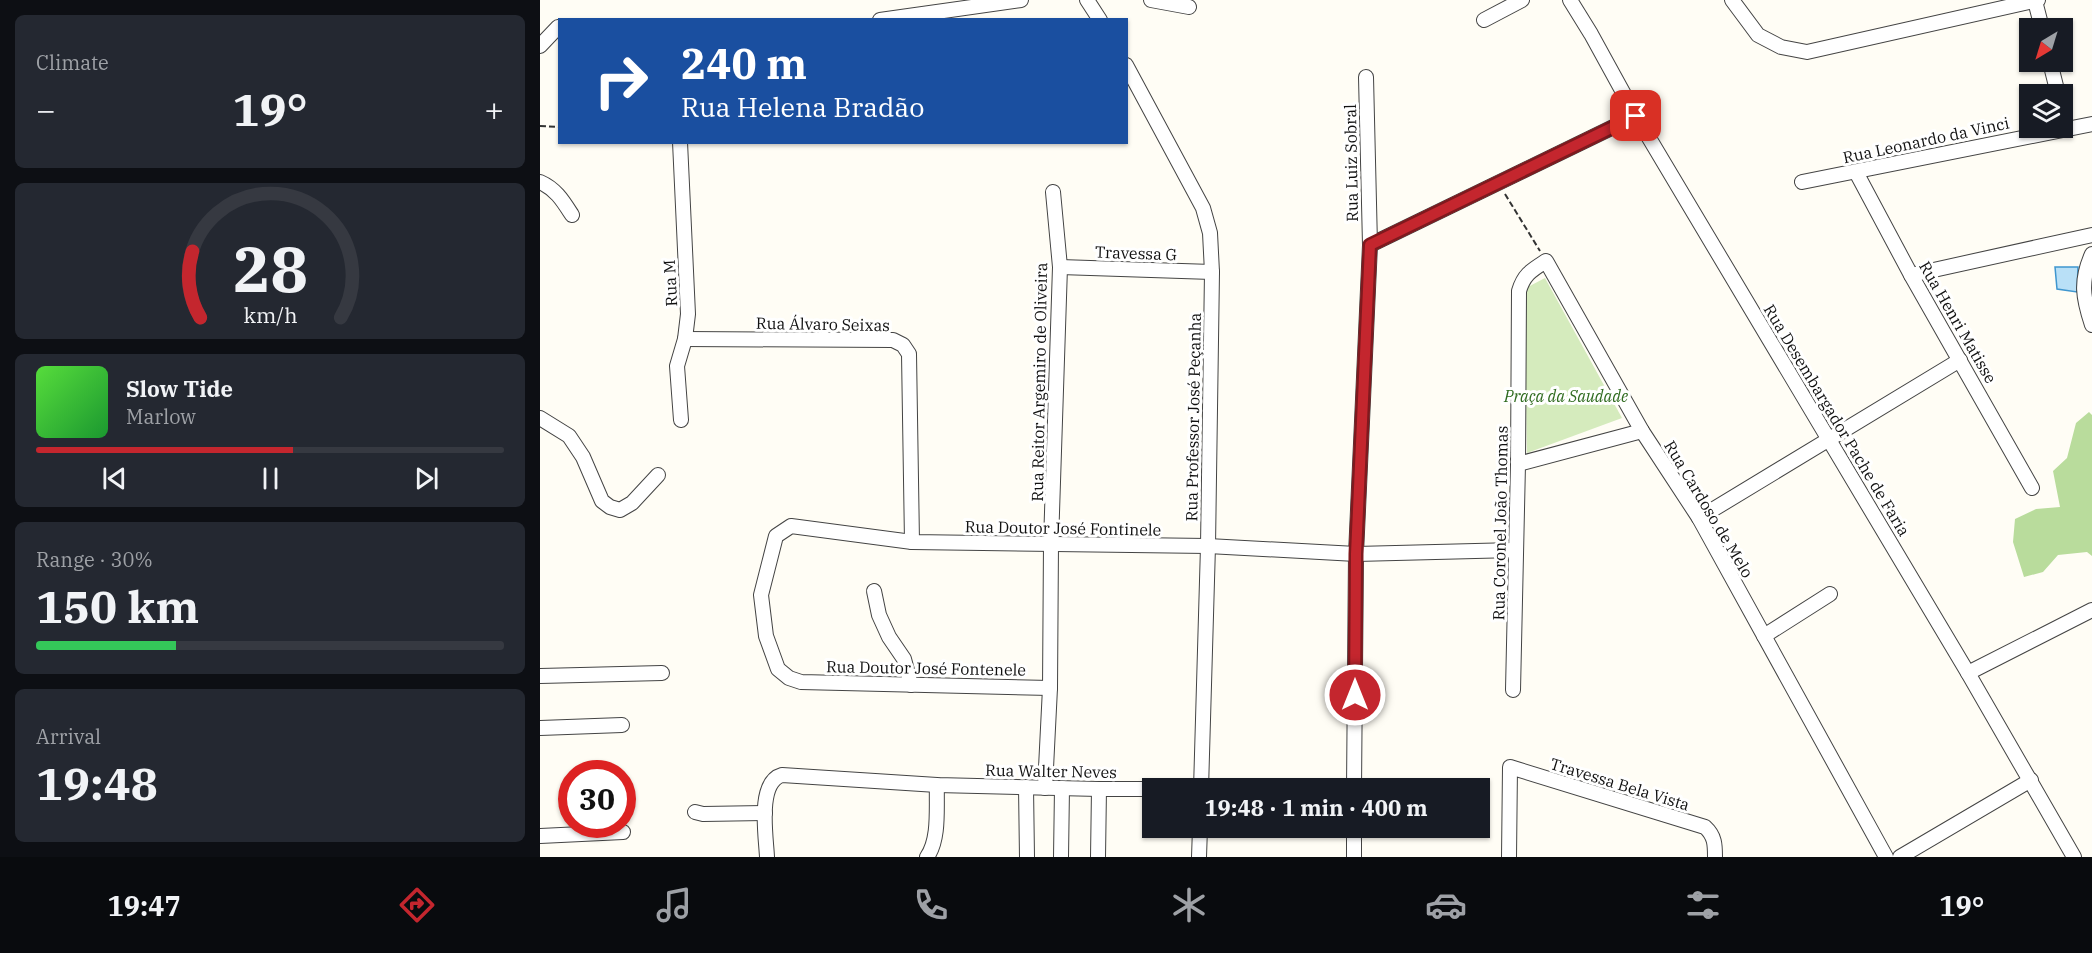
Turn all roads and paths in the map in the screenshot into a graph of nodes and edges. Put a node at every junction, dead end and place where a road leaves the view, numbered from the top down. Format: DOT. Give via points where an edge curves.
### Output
graph roads {
  1 [pos="1021,0"];
  2 [pos="1087,0"];
  3 [pos="1151,0"];
  4 [pos="1522,0"];
  5 [pos="1570,0"];
  6 [pos="1732,0"];
  7 [pos="2037,0"];
  8 [pos="1189,7"];
  9 [pos="894,18"];
  10 [pos="1099,18"];
  11 [pos="2040,18"];
  12 [pos="1484,20"];
  13 [pos="558,27"];
  14 [pos="540,46"];
  15 [pos="1128,69"];
  16 [pos="1366,77"];
  17 [pos="1636,116"];
  18 [pos="2092,124"];
  19 [pos="540,126"];
  20 [pos="558,127"];
  21 [pos="2073,128"];
  22 [pos="2019,137"];
  23 [pos="680,144"];
  24 [pos="1857,172"];
  25 [pos="540,182"];
  26 [pos="1498,182"];
  27 [pos="1802,182"];
  28 [pos="1053,192"];
  29 [pos="572,215"];
  30 [pos="2092,235"];
  31 [pos="1370,245"];
  32 [pos="2092,254"];
  33 [pos="1546,261"];
  34 [pos="1060,267"];
  35 [pos="1212,272"];
  36 [pos="1911,275"];
  37 [pos="2092,325"];
  38 [pos="686,339"];
  39 [pos="1960,360"];
  40 [pos="540,418"];
  41 [pos="681,420"];
  42 [pos="1642,431"];
  43 [pos="1829,440"];
  44 [pos="1518,464"];
  45 [pos="658,475"];
  46 [pos="2032,488"];
  47 [pos="1699,518"];
  48 [pos="912,542"];
  49 [pos="1051,543"];
  50 [pos="1208,546"];
  51 [pos="1515,550"];
  52 [pos="1356,554"];
  53 [pos="874,591"];
  54 [pos="1830,594"];
  55 [pos="2092,610"];
  56 [pos="1764,636"];
  57 [pos="662,673"];
  58 [pos="1968,673"];
  59 [pos="540,676"];
  60 [pos="801,682"];
  61 [pos="911,685"];
  62 [pos="1050,688"];
  63 [pos="1513,690"];
  64 [pos="622,725"];
  65 [pos="540,728"];
  66 [pos="1201,778"];
  67 [pos="1354,778"];
  68 [pos="2031,780"];
  69 [pos="937,785"];
  70 [pos="1026,787"];
  71 [pos="1045,788"];
  72 [pos="1062,788"];
  73 [pos="1099,789"];
  74 [pos="1142,789"];
  75 [pos="695,812"];
  76 [pos="765,813"];
  77 [pos="558,835"];
  78 [pos="540,836"];
  79 [pos="1200,838"];
  80 [pos="1354,838"];
  81 [pos="768,857"];
  82 [pos="927,857"];
  83 [pos="1028,857"];
  84 [pos="1061,857"];
  85 [pos="1098,857"];
  86 [pos="1199,857"];
  87 [pos="1354,857"];
  88 [pos="1509,857"];
  89 [pos="1715,857"];
  90 [pos="1886,857"];
  91 [pos="1900,857"];
  92 [pos="2074,857"];
  1 -- 9 [label="street"];
  2 -- 10 [label="street"];
  3 -- 8 [label="street"];
  4 -- 12 [label="street"];
  5 -- 17 [label="street, Rua Desembargador Pache de Faria"];
  6 -- 7 [label="street" via="1758,35 1781,47 1807,51"];
  7 -- 11 [label="street"];
  13 -- 14 [label="street"];
  15 -- 35 [label="street, Rua Professor José Peçanha" via="1203,208 1210,233"];
  16 -- 31 [label="street, Rua Luiz Sobral"];
  17 -- 26 [label="street"];
  17 -- 43 [label="street, Rua Desembargador Pache de Faria"];
  18 -- 21 [label="street, Rua Leonardo da Vinci"];
  19 -- 20 [label="path"];
  22 -- 24 [label="street, Rua Leonardo da Vinci"];
  23 -- 38 [label="street, Rua M"];
  24 -- 27 [label="street, Rua Leonardo da Vinci"];
  24 -- 36 [label="street, Rua Henri Matisse"];
  25 -- 29 [label="street" via="560,196"];
  26 -- 31 [label="street"];
  26 -- 33 [label="path"];
  28 -- 34 [label="street, Rua Reitor Argemiro de Oliveira"];
  30 -- 36 [label="street"];
  31 -- 52 [label="street, Rua Luiz Sobral"];
  32 -- 37 [label="street" via="2085,270 2084,301"];
  33 -- 42 [label="street, Rua Cardoso de Melo"];
  33 -- 44 [label="street, Rua Coronel João Thomas" via="1527,273 1519,291"];
  34 -- 35 [label="street, Travessa G"];
  34 -- 49 [label="street, Rua Reitor Argemiro de Oliveira"];
  35 -- 50 [label="street, Rua Professor José Peçanha"];
  36 -- 39 [label="street, Rua Henri Matisse"];
  38 -- 41 [label="street, Rua M" via="677,366"];
  38 -- 48 [label="street, Rua Álvaro Seixas" via="893,340 903,345 909,354"];
  39 -- 43 [label="street"];
  39 -- 46 [label="street, Rua Henri Matisse"];
  40 -- 45 [label="street" via="568,435 583,457 602,501 610,507 620,510 632,503"];
  42 -- 44 [label="street"];
  42 -- 47 [label="street, Rua Cardoso de Melo"];
  43 -- 47 [label="street"];
  43 -- 58 [label="street, Rua Desembargador Pache de Faria"];
  44 -- 51 [label="street, Rua Coronel João Thomas"];
  47 -- 56 [label="street, Rua Cardoso de Melo"];
  48 -- 49 [label="street, Rua Doutor José Fontinele"];
  48 -- 60 [label="street, Rua Doutor José Fontinele" via="791,526 776,536 761,595 766,636 778,669"];
  49 -- 50 [label="street, Rua Doutor José Fontinele"];
  49 -- 62 [label="street, Rua Reitor Argemiro de Oliveira"];
  50 -- 52 [label="street, Rua Doutor José Fontinele"];
  50 -- 66 [label="street, Rua Professor José Peçanha"];
  51 -- 52 [label="street, Rua Doutor José Fontinele"];
  51 -- 63 [label="street, Rua Coronel João Thomas"];
  52 -- 67 [label="street, Rua Luiz Sobral"];
  53 -- 61 [label="street" via="879,615 904,659"];
  54 -- 56 [label="street"];
  55 -- 58 [label="street"];
  56 -- 90 [label="street, Rua Cardoso de Melo"];
  57 -- 59 [label="street"];
  58 -- 68 [label="street, Rua Desembargador Pache de Faria"];
  60 -- 61 [label="street, Rua Doutor José Fontenele"];
  61 -- 62 [label="street, Rua Doutor José Fontenele"];
  62 -- 71 [label="street, Rua Reitor Argemiro de Oliveira"];
  64 -- 65 [label="street"];
  68 -- 91 [label="street"];
  68 -- 92 [label="street, Rua Desembargador Pache de Faria"];
  69 -- 70 [label="street, Rua Walter Neves"];
  69 -- 76 [label="street, Rua Walter Neves" via="782,775 769,784"];
  69 -- 82 [label="street" via="934,838"];
  70 -- 71 [label="street, Rua Walter Neves"];
  70 -- 83 [label="street"];
  71 -- 72 [label="street, Rua Walter Neves"];
  72 -- 73 [label="street, Rua Walter Neves"];
  72 -- 84 [label="street"];
  73 -- 74 [label="street, Rua Walter Neves"];
  73 -- 85 [label="street"];
  75 -- 76 [label="street"];
  76 -- 81 [label="street, Rua Walter Neves"];
  77 -- 78 [label="street"];
  79 -- 86 [label="street"];
  80 -- 87 [label="street"];
  88 -- 89 [label="street, Travessa Bela Vista" via="1510,767 1706,827 1715,840"];
}
